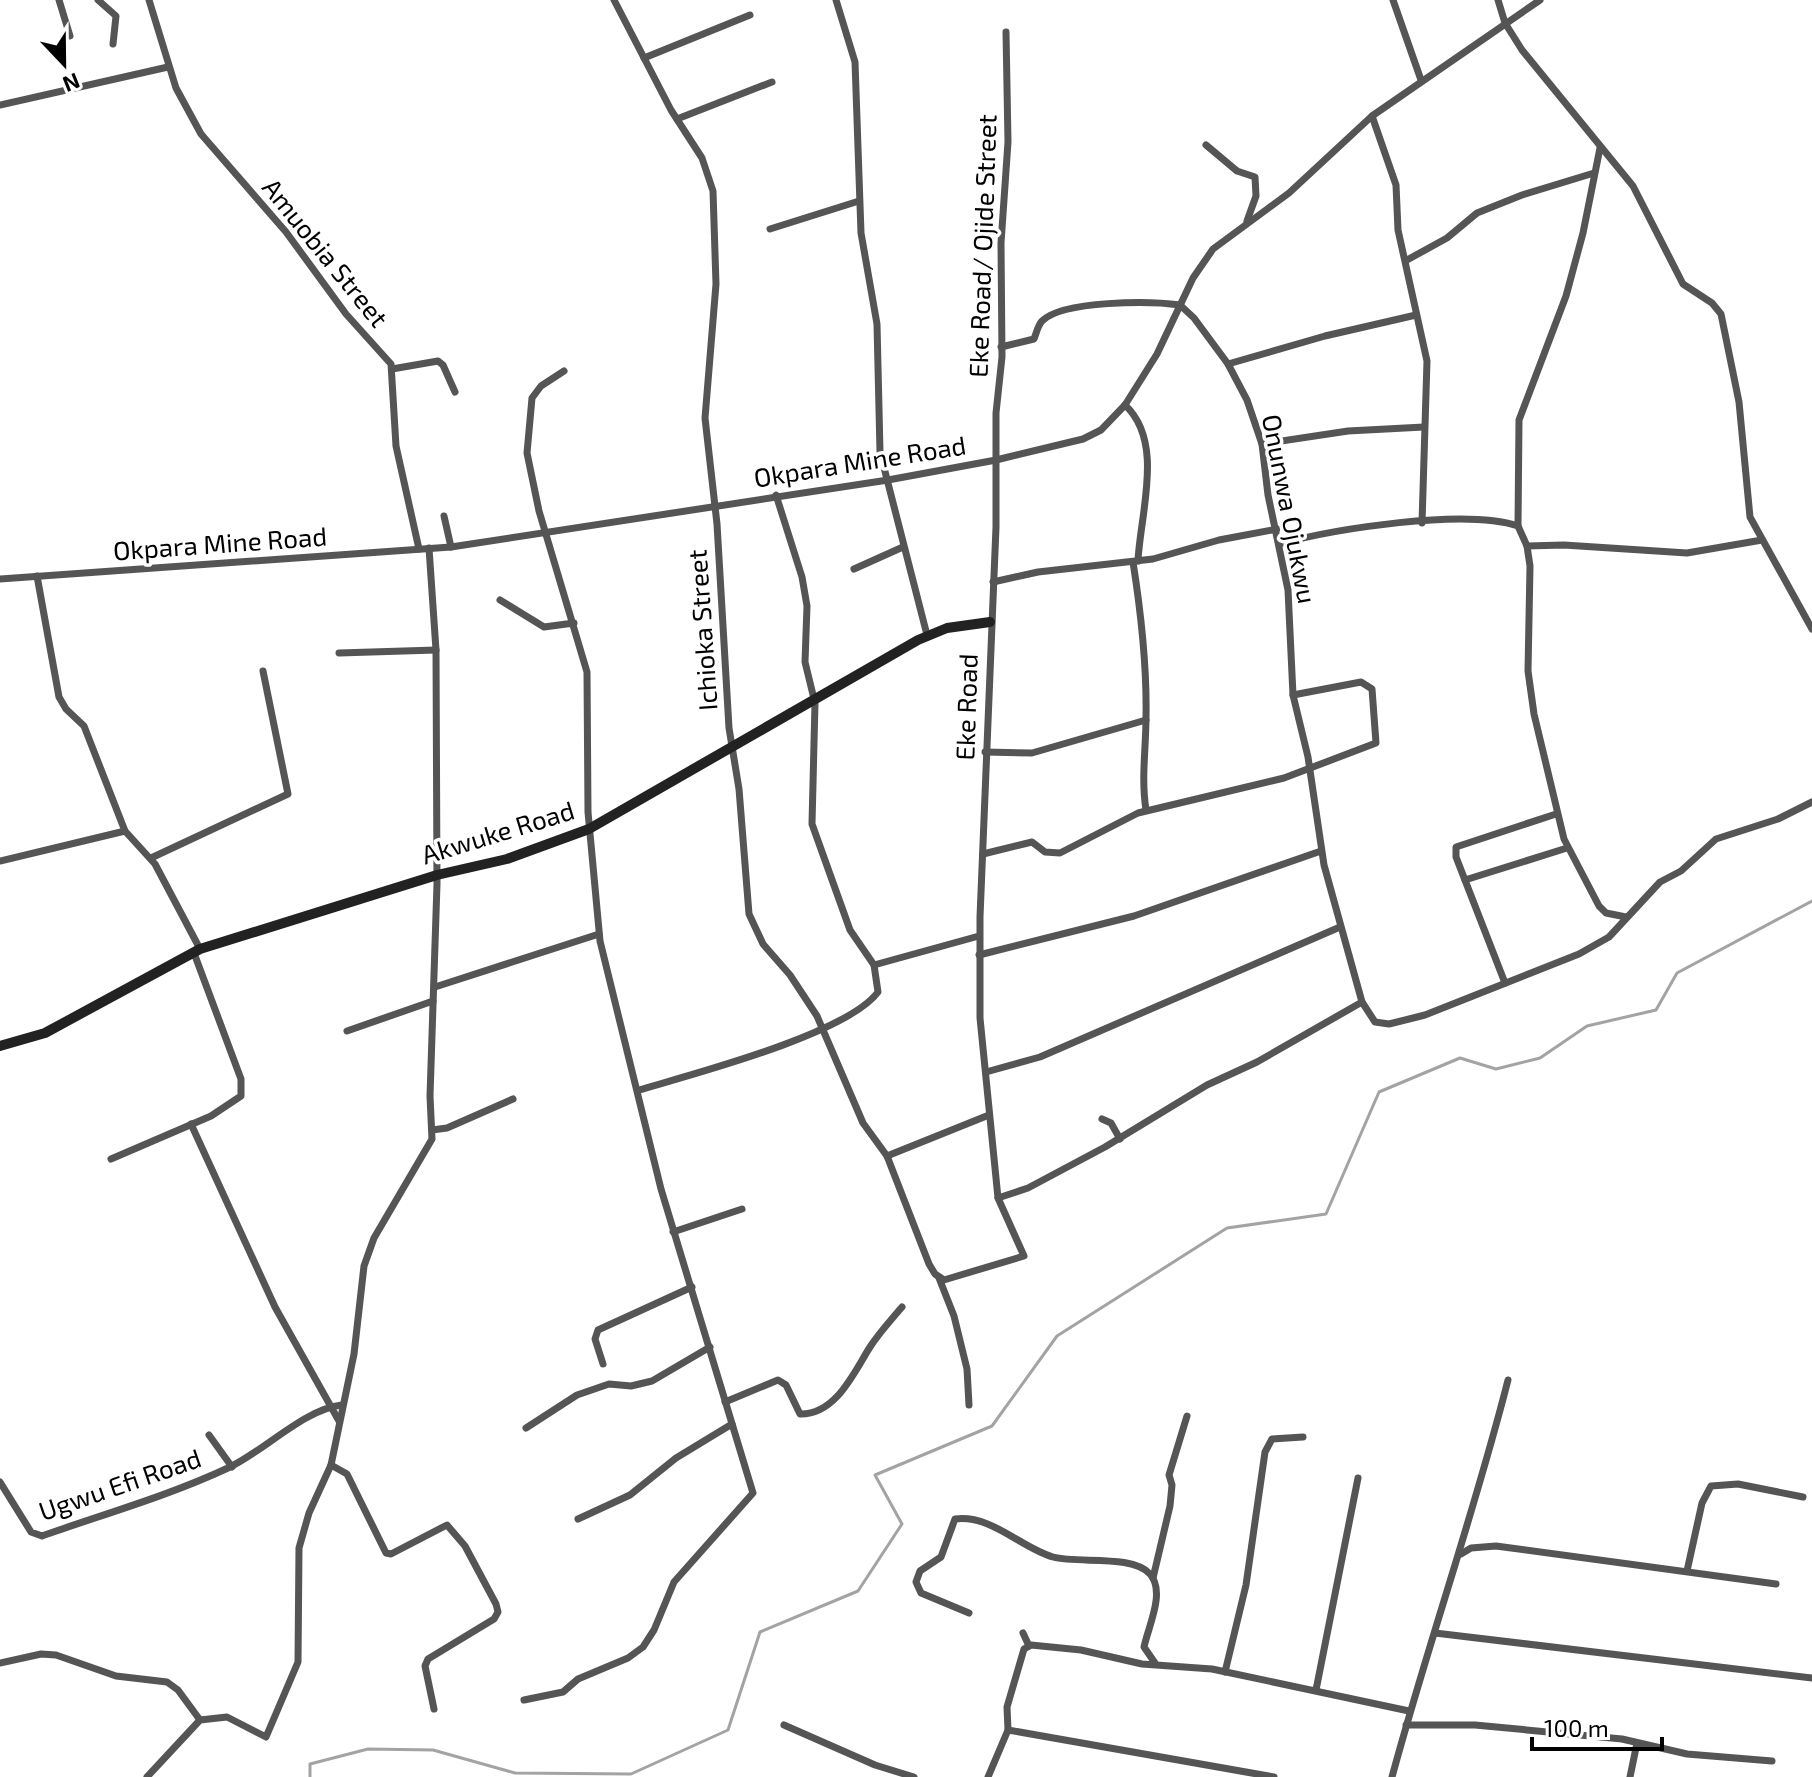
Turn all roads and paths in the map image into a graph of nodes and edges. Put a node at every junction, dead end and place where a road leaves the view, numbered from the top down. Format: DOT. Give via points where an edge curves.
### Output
graph roads {
  1 [pos="59,0"];
  2 [pos="98,0"];
  3 [pos="149,0"];
  4 [pos="614,0"];
  5 [pos="836,0"];
  6 [pos="1393,0"];
  7 [pos="1498,0"];
  8 [pos="1540,0"];
  9 [pos="750,15"];
  10 [pos="1505,23"];
  11 [pos="1006,32"];
  12 [pos="70,36"];
  13 [pos="113,44"];
  14 [pos="644,58"];
  15 [pos="168,67"];
  16 [pos="1421,80"];
  17 [pos="772,82"];
  18 [pos="0,105"];
  19 [pos="1372,116"];
  20 [pos="677,119"];
  21 [pos="1206,145"];
  22 [pos="1600,148"];
  23 [pos="1594,173"];
  24 [pos="859,201"];
  25 [pos="1246,223"];
  26 [pos="770,229"];
  27 [pos="1407,260"];
  28 [pos="1180,305"];
  29 [pos="1416,315"];
  30 [pos="1001,347"];
  31 [pos="1228,364"];
  32 [pos="392,369"];
  33 [pos="564,371"];
  34 [pos="455,392"];
  35 [pos="1125,405"];
  36 [pos="1424,427"];
  37 [pos="1262,444"];
  38 [pos="996,460"];
  39 [pos="888,480"];
  40 [pos="776,495"];
  41 [pos="715,507"];
  42 [pos="444,516"];
  43 [pos="1422,523"];
  44 [pos="1518,526"];
  45 [pos="1277,529"];
  46 [pos="546,532"];
  47 [pos="1762,540"];
  48 [pos="1279,544"];
  49 [pos="1527,546"];
  50 [pos="451,547"];
  51 [pos="903,547"];
  52 [pos="424,548"];
  53 [pos="1135,562"];
  54 [pos="854,569"];
  55 [pos="37,576"];
  56 [pos="0,579"];
  57 [pos="993,582"];
  58 [pos="500,600"];
  59 [pos="990,622"];
  60 [pos="574,623"];
  61 [pos="1812,629"];
  62 [pos="927,635"];
  63 [pos="436,650"];
  64 [pos="339,653"];
  65 [pos="263,671"];
  66 [pos="1293,695"];
  67 [pos="815,700"];
  68 [pos="1146,720"];
  69 [pos="731,750"];
  70 [pos="985,752"];
  71 [pos="1310,768"];
  72 [pos="1812,802"];
  73 [pos="1146,810"];
  74 [pos="1556,814"];
  75 [pos="589,829"];
  76 [pos="125,831"];
  77 [pos="1567,848"];
  78 [pos="1321,851"];
  79 [pos="983,854"];
  80 [pos="151,858"];
  81 [pos="0,861"];
  82 [pos="437,875"];
  83 [pos="1465,880"];
  84 [pos="1626,917"];
  85 [pos="1340,927"];
  86 [pos="599,934"];
  87 [pos="979,936"];
  88 [pos="197,951"];
  89 [pos="979,955"];
  90 [pos="874,965"];
  91 [pos="1505,983"];
  92 [pos="435,987"];
  93 [pos="433,1001"];
  94 [pos="1362,1002"];
  95 [pos="823,1029"];
  96 [pos="347,1031"];
  97 [pos="0,1046"];
  98 [pos="986,1072"];
  99 [pos="639,1090"];
  100 [pos="513,1099"];
  101 [pos="989,1115"];
  102 [pos="1102,1119"];
  103 [pos="191,1124"];
  104 [pos="432,1130"];
  105 [pos="1120,1139"];
  106 [pos="887,1156"];
  107 [pos="111,1159"];
  108 [pos="998,1198"];
  109 [pos="742,1209"];
  110 [pos="673,1232"];
  111 [pos="939,1278"];
  112 [pos="692,1287"];
  113 [pos="902,1307"];
  114 [pos="710,1347"];
  115 [pos="603,1364"];
  116 [pos="1508,1380"];
  117 [pos="725,1402"];
  118 [pos="342,1405"];
  119 [pos="969,1405"];
  120 [pos="329,1408"];
  121 [pos="1187,1416"];
  122 [pos="339,1421"];
  123 [pos="732,1424"];
  124 [pos="526,1428"];
  125 [pos="209,1435"];
  126 [pos="1303,1437"];
  127 [pos="331,1465"];
  128 [pos="232,1467"];
  129 [pos="1358,1478"];
  130 [pos="0,1482"];
  131 [pos="1803,1497"];
  132 [pos="578,1519"];
  133 [pos="1461,1554"];
  134 [pos="1687,1571"];
  135 [pos="1153,1578"];
  136 [pos="1776,1584"];
  137 [pos="969,1613"];
  138 [pos="1023,1633"];
  139 [pos="1435,1633"];
  140 [pos="1029,1646"];
  141 [pos="0,1663"];
  142 [pos="1155,1663"];
  143 [pos="1225,1672"];
  144 [pos="1812,1678"];
  145 [pos="1316,1690"];
  146 [pos="524,1700"];
  147 [pos="434,1709"];
  148 [pos="1409,1711"];
  149 [pos="200,1720"];
  150 [pos="784,1725"];
  151 [pos="1406,1725"];
  152 [pos="1008,1730"];
  153 [pos="1637,1743"];
  154 [pos="1772,1761"];
  155 [pos="147,1777"];
  156 [pos="914,1777"];
  157 [pos="988,1777"];
  158 [pos="1274,1777"];
  159 [pos="1392,1777"];
  160 [pos="1630,1777"];
  1 -- 12 [label="street"];
  2 -- 13 [label="street" via="116,16"];
  3 -- 15 [label="street, Amuobia Street"];
  4 -- 14 [label="street, Ichioka Street"];
  5 -- 24 [label="street" via="855,62"];
  6 -- 16 [label="street"];
  7 -- 10 [label="street"];
  8 -- 10 [label="street, Okpara Mine Road"];
  9 -- 14 [label="street"];
  10 -- 16 [label="street, Okpara Mine Road"];
  10 -- 22 [label="street"];
  11 -- 30 [label="street, Eke Road/ Ojide Street"];
  14 -- 20 [label="street, Ichioka Street"];
  15 -- 18 [label="street"];
  15 -- 32 [label="street, Amuobia Street" via="209,145 286,232"];
  16 -- 19 [label="street, Okpara Mine Road"];
  17 -- 20 [label="street"];
  19 -- 25 [label="street, Okpara Mine Road" via="1289,193"];
  19 -- 27 [label="street" via="1394,176 1395,212"];
  20 -- 41 [label="street, Ichioka Street" via="707,168 716,209 716,284 705,409"];
  21 -- 25 [label="street" via="1237,171 1255,177 1256,196"];
  22 -- 23 [label="street"];
  22 -- 47 [label="street" via="1643,200 1683,284 1721,314 1739,402 1747,505"];
  23 -- 27 [label="street" via="1477,213 1447,238"];
  23 -- 44 [label="street" via="1566,296 1519,420"];
  24 -- 26 [label="street"];
  24 -- 39 [label="street" via="876,310 876,401"];
  25 -- 28 [label="street, Okpara Mine Road" via="1209,254"];
  27 -- 29 [label="street"];
  28 -- 30 [label="street" via="1147,301 1065,309 1041,322 1034,339"];
  28 -- 31 [label="street, Onunwa Ojukwu"];
  28 -- 35 [label="street, Okpara Mine Road"];
  29 -- 31 [label="street"];
  29 -- 36 [label="street" via="1427,361"];
  30 -- 38 [label="street, Eke Road/ Ojide Street"];
  31 -- 37 [label="street, Onunwa Ojukwu"];
  32 -- 34 [label="street" via="438,361"];
  32 -- 52 [label="street" via="396,446"];
  33 -- 46 [label="street" via="532,398 527,453"];
  35 -- 38 [label="street, Okpara Mine Road" via="1089,437"];
  35 -- 53 [label="street" via="1138,418 1145,452 1147,503"];
  36 -- 37 [label="street"];
  36 -- 43 [label="street"];
  37 -- 45 [label="street, Onunwa Ojukwu"];
  38 -- 39 [label="street, Okpara Mine Road"];
  38 -- 57 [label="street, Eke Road"];
  39 -- 40 [label="street, Okpara Mine Road"];
  39 -- 51 [label="street"];
  40 -- 41 [label="street, Okpara Mine Road"];
  40 -- 67 [label="street" via="804,586 805,662"];
  41 -- 46 [label="street, Okpara Mine Road"];
  41 -- 69 [label="street, Ichioka Street"];
  42 -- 50 [label="street"];
  43 -- 44 [label="street" via="1493,519"];
  43 -- 48 [label="street" via="1367,526"];
  44 -- 49 [label="street"];
  45 -- 48 [label="street, Onunwa Ojukwu"];
  45 -- 53 [label="street"];
  46 -- 50 [label="street, Okpara Mine Road"];
  46 -- 60 [label="street"];
  47 -- 49 [label="street" via="1687,553"];
  47 -- 61 [label="street"];
  48 -- 66 [label="street, Onunwa Ojukwu" via="1290,604"];
  49 -- 74 [label="street" via="1532,603 1529,681"];
  50 -- 52 [label="street, Okpara Mine Road"];
  51 -- 54 [label="street"];
  51 -- 62 [label="street"];
  52 -- 55 [label="street, Okpara Mine Road"];
  52 -- 63 [label="street"];
  53 -- 57 [label="street"];
  53 -- 68 [label="street"];
  55 -- 56 [label="street, Okpara Mine Road"];
  55 -- 76 [label="street" via="59,697 84,726"];
  57 -- 59 [label="street, Eke Road"];
  58 -- 60 [label="street" via="544,627"];
  59 -- 62 [label="main road, Akwuke Road"];
  59 -- 70 [label="street, Eke Road"];
  60 -- 75 [label="street" via="587,672"];
  62 -- 67 [label="main road, Akwuke Road"];
  63 -- 64 [label="street"];
  63 -- 82 [label="street"];
  65 -- 80 [label="street" via="288,794"];
  66 -- 71 [label="street, Onunwa Ojukwu"];
  66 -- 71 [label="street" via="1361,682 1372,689 1376,743"];
  67 -- 69 [label="main road, Akwuke Road"];
  67 -- 90 [label="street" via="813,827 850,930"];
  68 -- 70 [label="street" via="1032,753"];
  68 -- 73 [label="street"];
  69 -- 75 [label="main road, Akwuke Road"];
  69 -- 95 [label="street, Ichioka Street" via="752,923"];
  70 -- 79 [label="street, Eke Road"];
  71 -- 73 [label="street"];
  71 -- 78 [label="street, Onunwa Ojukwu"];
  72 -- 84 [label="street" via="1716,839 1681,871 1660,882"];
  73 -- 79 [label="street" via="1060,853 1045,852 1032,842"];
  74 -- 77 [label="street"];
  74 -- 83 [label="street" via="1458,845 1456,857"];
  75 -- 82 [label="main road, Akwuke Road" via="498,862"];
  75 -- 86 [label="street"];
  76 -- 80 [label="street"];
  76 -- 81 [label="street"];
  77 -- 83 [label="street"];
  77 -- 84 [label="street" via="1601,909"];
  78 -- 85 [label="street, Onunwa Ojukwu"];
  78 -- 89 [label="street" via="1134,916"];
  79 -- 87 [label="street, Eke Road"];
  80 -- 88 [label="street"];
  82 -- 88 [label="main road, Akwuke Road"];
  82 -- 92 [label="street"];
  83 -- 91 [label="street"];
  84 -- 91 [label="street" via="1600,944"];
  85 -- 94 [label="street, Onunwa Ojukwu"];
  85 -- 98 [label="street" via="1040,1057"];
  86 -- 92 [label="street"];
  86 -- 99 [label="street" via="623,1045"];
  87 -- 89 [label="street, Eke Road"];
  87 -- 90 [label="street"];
  88 -- 97 [label="main road, Akwuke Road" via="45,1033"];
  88 -- 103 [label="street" via="242,1089 233,1104"];
  89 -- 98 [label="street, Eke Road"];
  90 -- 95 [label="street" via="876,996"];
  91 -- 94 [label="street" via="1389,1024 1371,1019"];
  92 -- 93 [label="street"];
  93 -- 96 [label="street"];
  93 -- 104 [label="street"];
  94 -- 105 [label="street" via="1207,1085"];
  95 -- 99 [label="street"];
  95 -- 106 [label="street, Ichioka Street" via="863,1123"];
  98 -- 101 [label="street, Eke Road"];
  99 -- 110 [label="street"];
  100 -- 104 [label="street"];
  101 -- 106 [label="street"];
  101 -- 108 [label="street, Eke Road"];
  102 -- 105 [label="street" via="1111,1123"];
  103 -- 107 [label="street"];
  103 -- 120 [label="street"];
  104 -- 118 [label="street" via="368,1253"];
  105 -- 108 [label="street" via="1028,1188"];
  106 -- 111 [label="street, Ichioka Street"];
  108 -- 111 [label="street, Eke Road" via="1023,1258"];
  109 -- 110 [label="street"];
  110 -- 112 [label="street"];
  111 -- 119 [label="street, Ichioka Street" via="967,1369"];
  112 -- 114 [label="street"];
  112 -- 115 [label="street" via="598,1330 595,1339"];
  113 -- 117 [label="street" via="851,1380 819,1409 800,1414 786,1385 778,1380"];
  114 -- 117 [label="street"];
  114 -- 124 [label="street" via="652,1381 609,1384 577,1395"];
  116 -- 133 [label="street"];
  117 -- 123 [label="street"];
  118 -- 120 [label="street"];
  118 -- 122 [label="street"];
  120 -- 122 [label="street"];
  120 -- 128 [label="street"];
  121 -- 135 [label="street" via="1169,1475 1170,1506"];
  122 -- 127 [label="street"];
  123 -- 132 [label="street" via="676,1458 630,1495"];
  123 -- 146 [label="street" via="753,1493 674,1582 643,1647 563,1692"];
  125 -- 128 [label="street"];
  126 -- 143 [label="street" via="1272,1439 1265,1452 1246,1585"];
  127 -- 147 [label="street" via="347,1474 386,1553 447,1525 465,1546 496,1604 494,1619 428,1659"];
  127 -- 149 [label="street" via="303,1529 298,1553 298,1662 271,1732 263,1737 227,1717"];
  128 -- 130 [label="street, Ugwu Efi Road" via="38,1537"];
  129 -- 145 [label="street"];
  131 -- 134 [label="street" via="1738,1484 1711,1486 1702,1503"];
  133 -- 134 [label="street" via="1496,1546"];
  133 -- 139 [label="street"];
  134 -- 136 [label="street"];
  135 -- 137 [label="street" via="1137,1566 1055,1558 983,1523 955,1519 941,1557 920,1571 916,1582 921,1593"];
  135 -- 142 [label="street" via="1155,1602 1144,1647"];
  138 -- 140 [label="street"];
  139 -- 144 [label="street"];
  139 -- 148 [label="street"];
  140 -- 142 [label="street"];
  140 -- 152 [label="street" via="1007,1707"];
  141 -- 149 [label="street" via="56,1655 116,1676 167,1682"];
  142 -- 143 [label="street"];
  143 -- 145 [label="street"];
  145 -- 148 [label="street"];
  148 -- 151 [label="street"];
  149 -- 155 [label="street"];
  150 -- 156 [label="street"];
  151 -- 153 [label="street" via="1475,1725"];
  151 -- 159 [label="street"];
  152 -- 157 [label="street"];
  152 -- 158 [label="street"];
  153 -- 154 [label="street" via="1687,1754"];
  153 -- 160 [label="street"];
}
